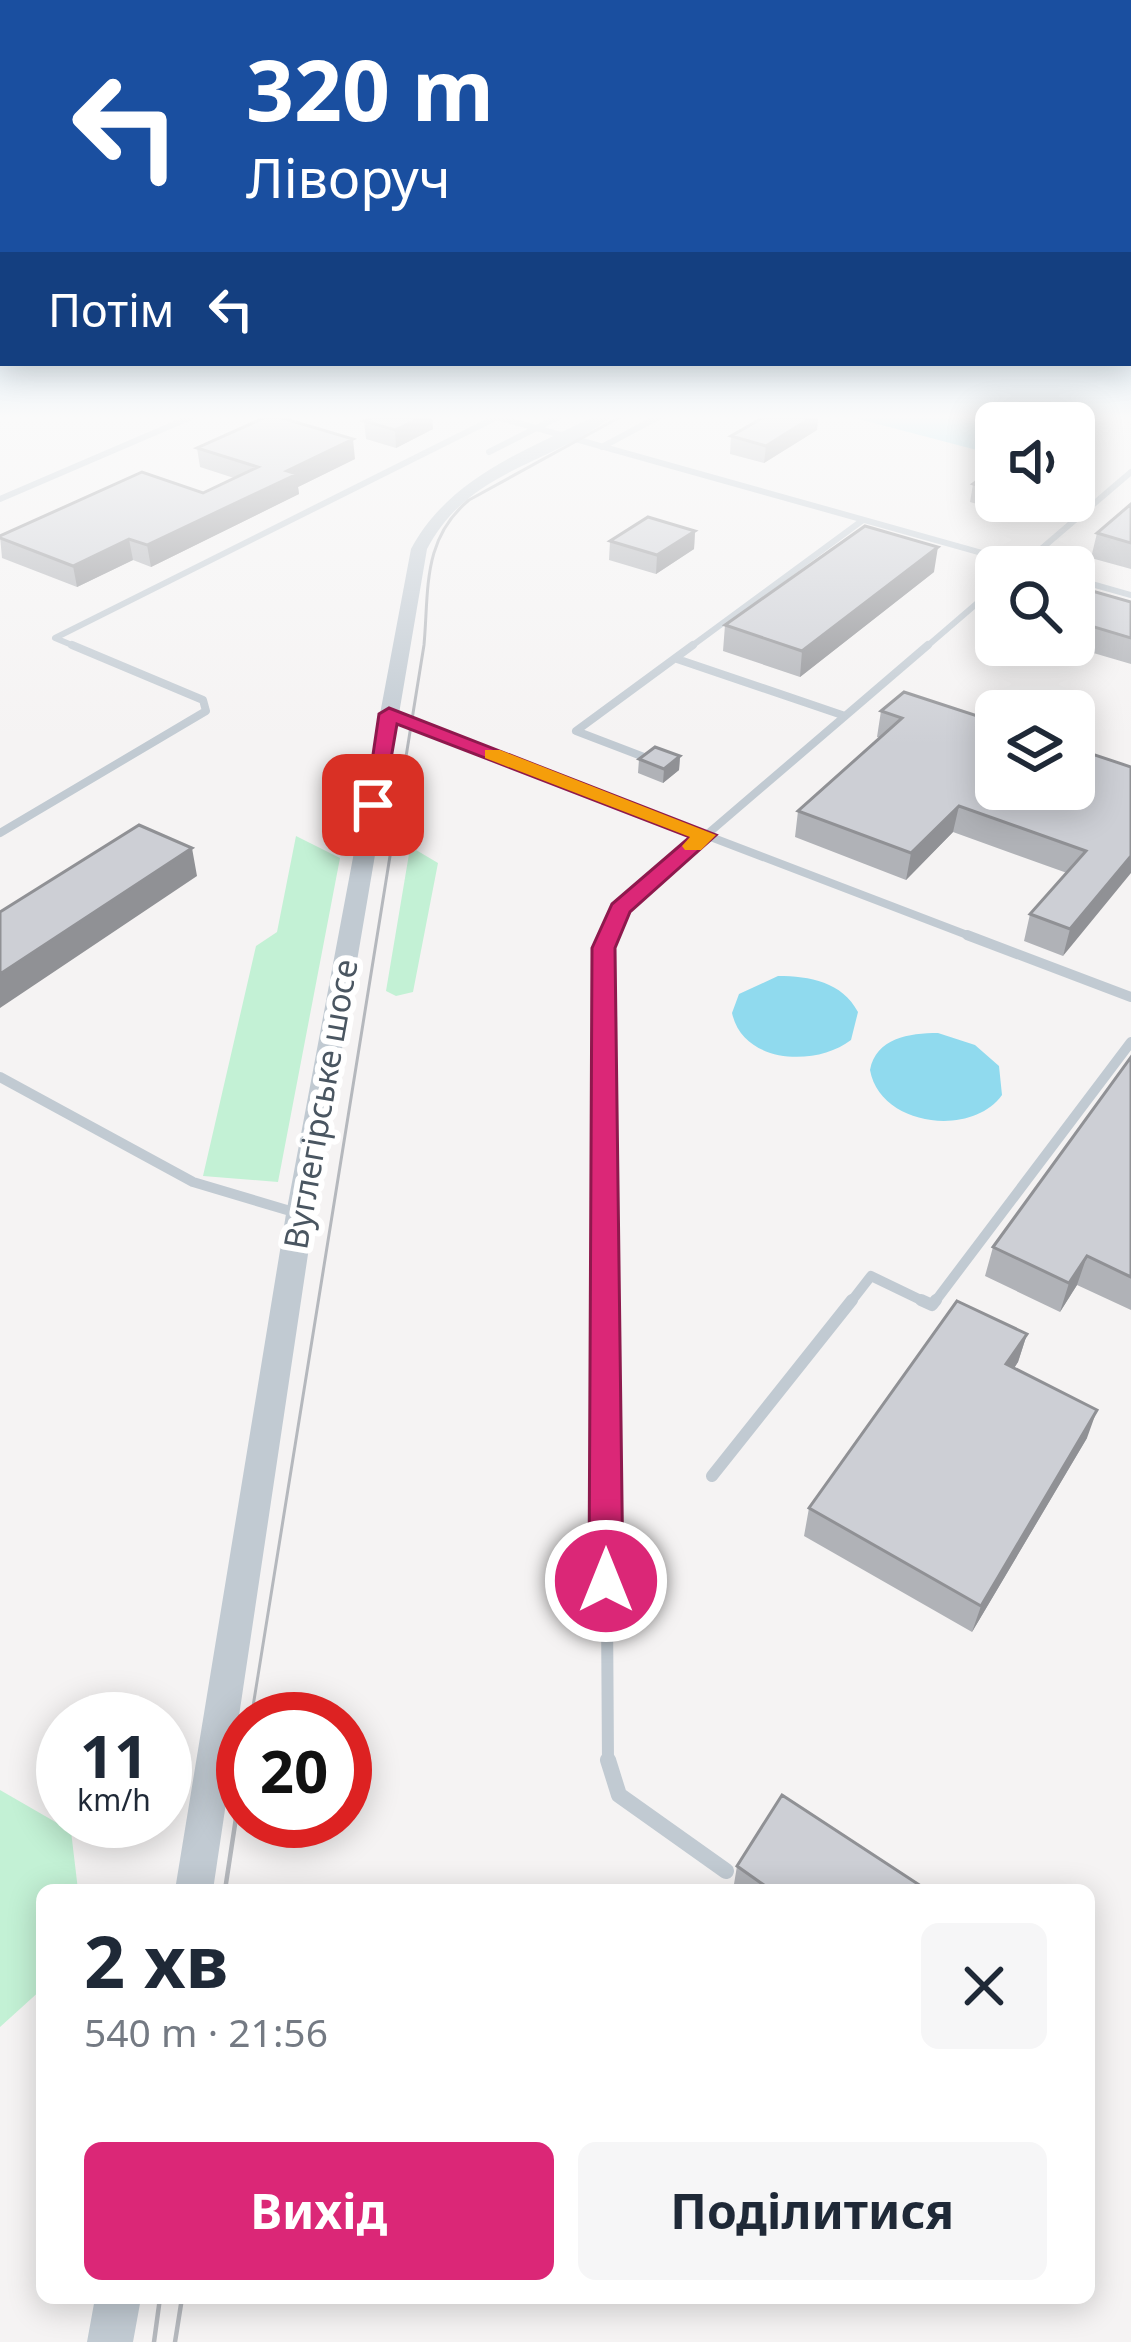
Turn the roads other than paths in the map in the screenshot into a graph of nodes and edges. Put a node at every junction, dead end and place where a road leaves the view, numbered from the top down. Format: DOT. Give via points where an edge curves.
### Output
graph roads {
  1 [pos="278,526"];
  2 [pos="429,526"];
  3 [pos="855,526"];
  4 [pos="885,526"];
  5 [pos="975,552"];
  6 [pos="1095,585"];
  7 [pos="1131,595"];
  8 [pos="975,605"];
  9 [pos="677,659"];
  10 [pos="389,714"];
  11 [pos="845,716"];
  12 [pos="644,758"];
  13 [pos="0,833"];
  14 [pos="705,835"];
  15 [pos="1131,997"];
  16 [pos="1131,1042"];
  17 [pos="0,1078"];
  18 [pos="300,1214"];
  19 [pos="712,1476"];
  20 [pos="726,1871"];
  21 [pos="195,1884"];
  22 [pos="117,2304"];
  23 [pos="110,2342"];
  1 -- 13 [label="lane" via="55,638 203,700 206,712"];
  2 -- 10 [label="street, Вуглегірське шосе"];
  3 -- 9 [label="lane"];
  4 -- 5 [label="lane"];
  6 -- 7 [label="lane"];
  8 -- 11 [label="lane"];
  9 -- 11 [label="lane"];
  9 -- 12 [label="lane" via="576,731"];
  10 -- 14 [label="lane"];
  10 -- 18 [label="street, Вуглегірське шосе"];
  11 -- 14 [label="lane"];
  14 -- 15 [label="lane"];
  14 -- 20 [label="lane" via="620,909 601,967 608,1770 619,1795"];
  16 -- 19 [label="lane" via="932,1305 872,1276"];
  17 -- 18 [label="lane" via="193,1182"];
  18 -- 21 [label="street, Вуглегірське шосе"];
  22 -- 23 [label="street"];
}
